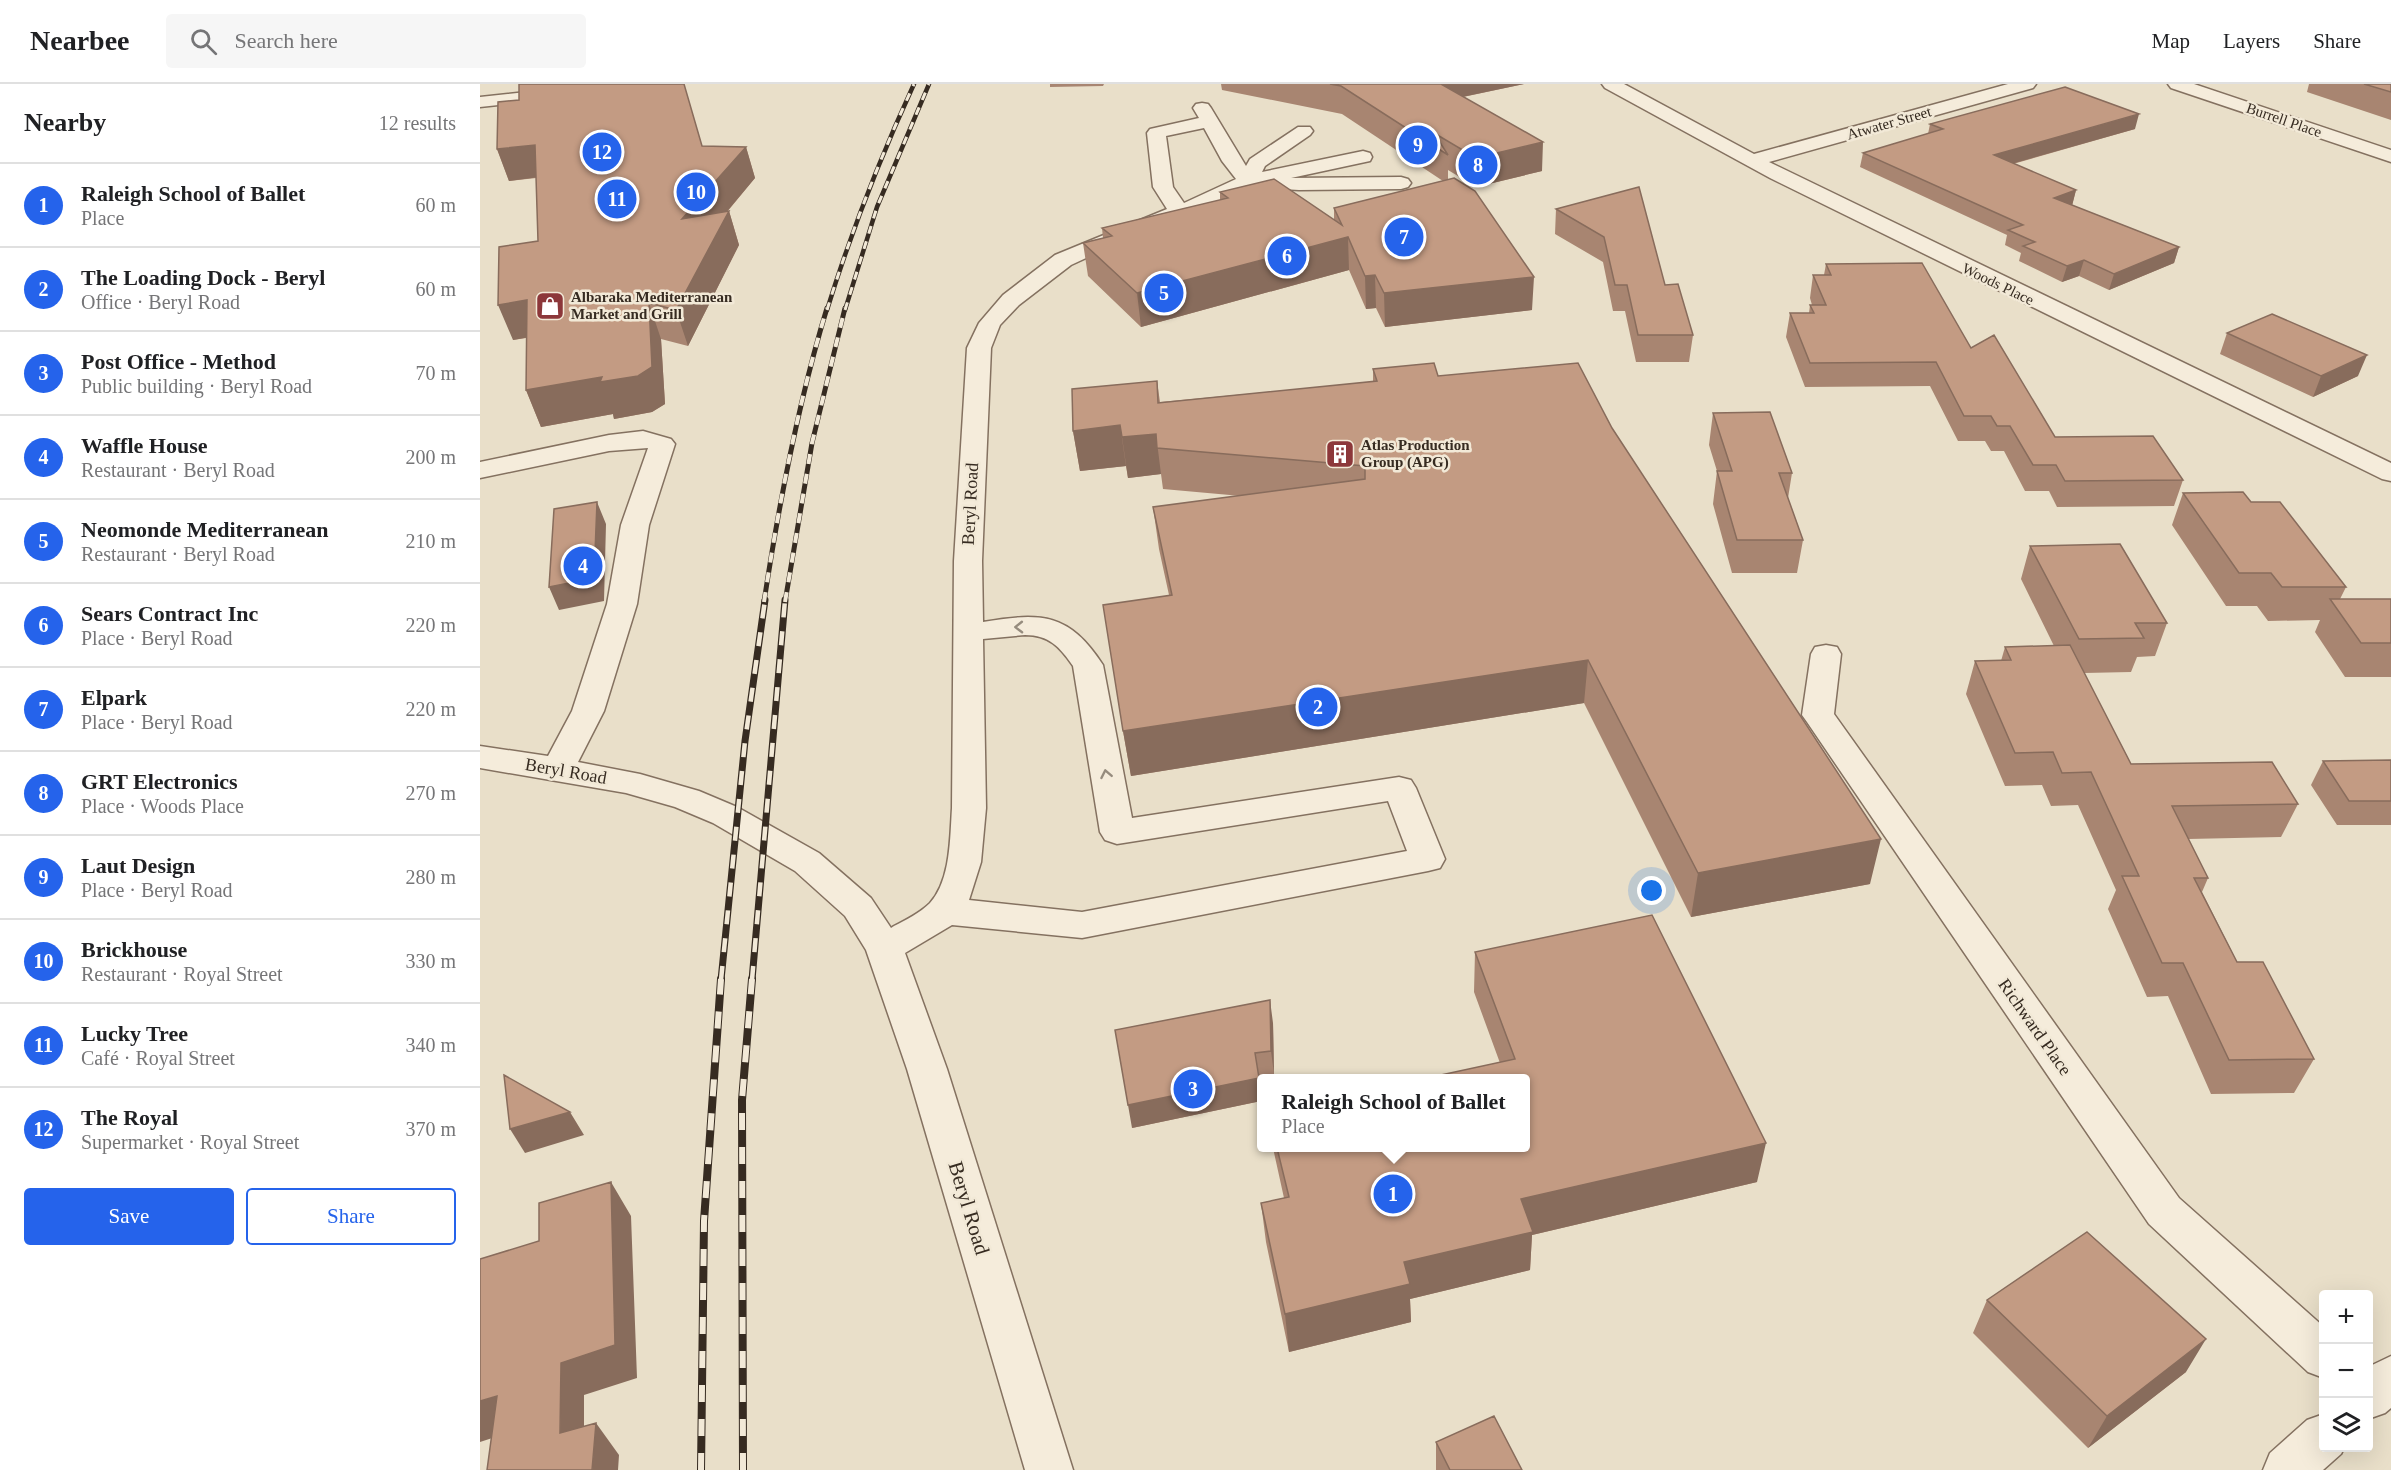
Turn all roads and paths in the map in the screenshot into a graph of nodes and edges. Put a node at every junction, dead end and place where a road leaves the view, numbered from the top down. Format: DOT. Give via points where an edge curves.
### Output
graph roads {
  1 [pos="648,84"];
  2 [pos="1611,84"];
  3 [pos="2027,84"];
  4 [pos="2177,84"];
  5 [pos="480,102"];
  6 [pos="1304,131"];
  7 [pos="2391,156"];
  8 [pos="1363,157"];
  9 [pos="1751,161"];
  10 [pos="1248,181"];
  11 [pos="1401,183"];
  12 [pos="1179,211"];
  13 [pos="480,470"];
  14 [pos="2391,473"];
  15 [pos="968,633"];
  16 [pos="1826,654"];
  17 [pos="480,757"];
  18 [pos="558,769"];
  19 [pos="944,912"];
  20 [pos="884,947"];
  21 [pos="2319,1352"];
  22 [pos="2391,1378"];
  23 [pos="2373,1393"];
  24 [pos="2319,1441"];
  25 [pos="1049,1470"];
  26 [pos="2287,1470"];
  1 -- 5 [label="street"];
  2 -- 9 [label="street, Woods Place"];
  3 -- 9 [label="street, Atwater Street"];
  4 -- 7 [label="street, Burrell Place"];
  6 -- 10 [label="street" via="1257,163"];
  8 -- 10 [label="street"];
  9 -- 14 [label="street, Woods Place"];
  10 -- 11 [label="street"];
  10 -- 12 [label="street, Beryl Road"];
  10 -- 12 [label="street" via="1206,114 1156,133 1163,187"];
  12 -- 15 [label="street, Beryl Road" via="1063,260 1011,300 990,323 978,358"];
  13 -- 18 [label="street" via="609,443 643,439 662,444 635,525 622,604 595,690"];
  15 -- 19 [label="street, Beryl Road" via="967,847 957,887"];
  19 -- 15 [label="street, one-way" via="1082,925 1428,859 1399,788 1117,831 1088,665 1055,630 1024,626"];
  16 -- 21 [label="street, Richward Place" via="1818,715 2164,1211"];
  17 -- 18 [label="street, Beryl Road"];
  18 -- 20 [label="street, Beryl Road" via="628,782 725,815 807,862 839,888 858,907"];
  19 -- 20 [label="street"];
  20 -- 25 [label="street, Beryl Road" via="927,1069"];
  22 -- 23 [label="street"];
  24 -- 26 [label="street"];
}
